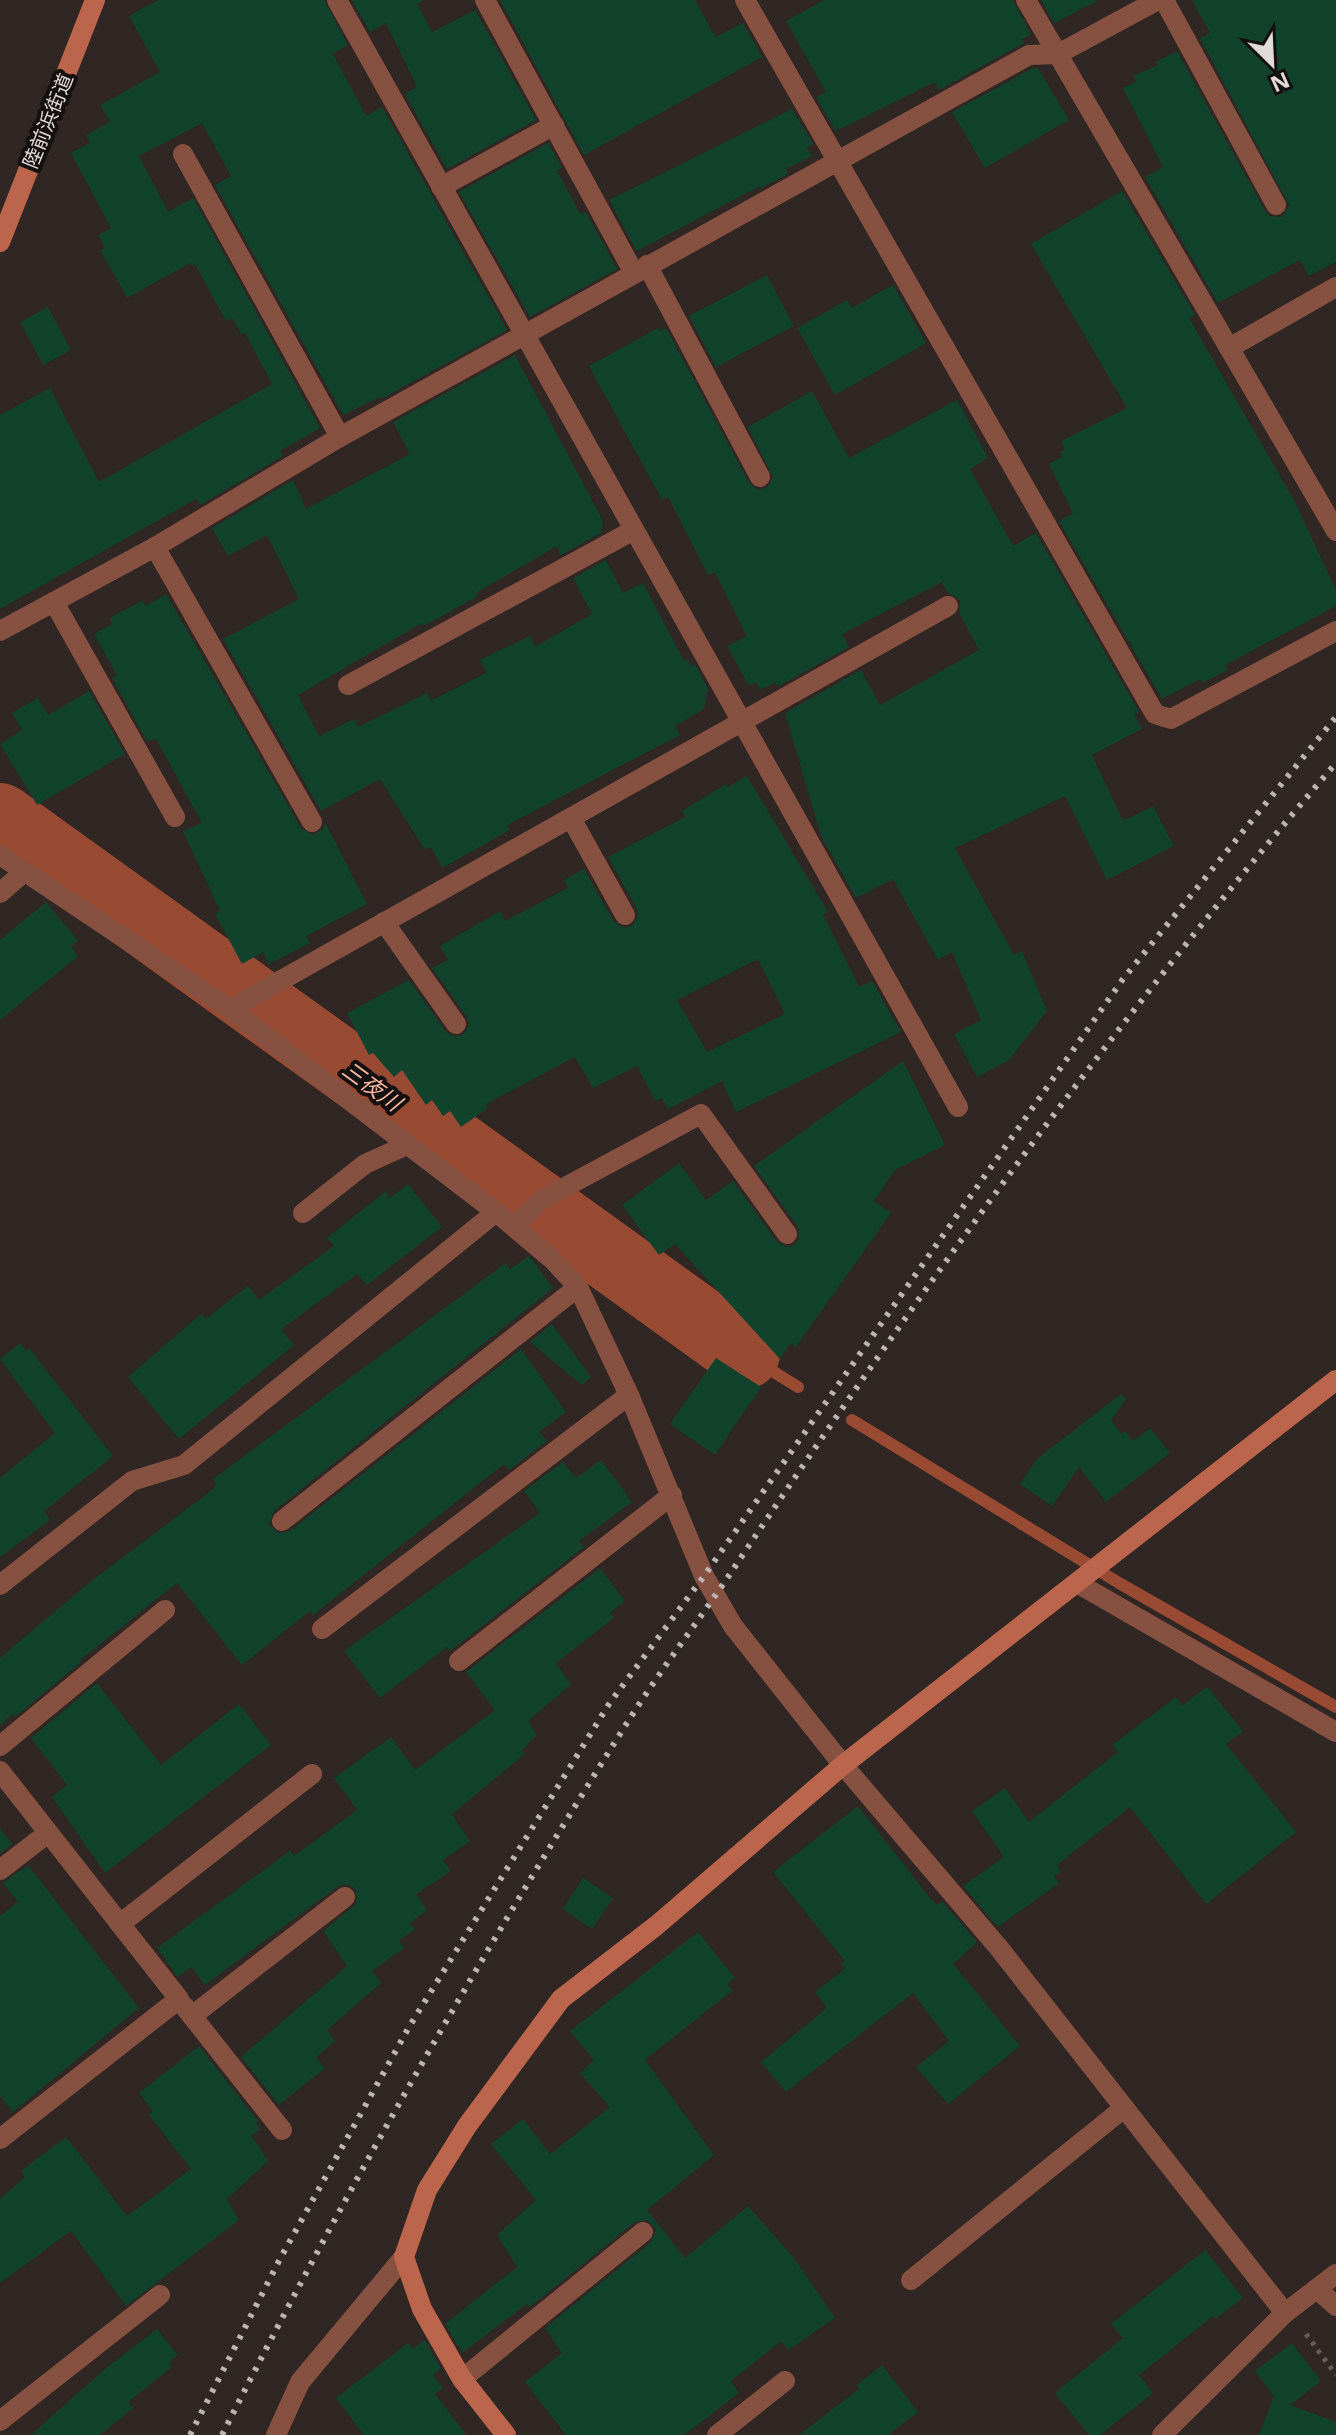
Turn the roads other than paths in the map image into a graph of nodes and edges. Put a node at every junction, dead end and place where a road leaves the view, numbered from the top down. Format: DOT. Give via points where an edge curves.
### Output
graph roads {
  1 [pos="95,0"];
  2 [pos="337,0"];
  3 [pos="485,0"];
  4 [pos="745,0"];
  5 [pos="1026,0"];
  6 [pos="1161,0"];
  7 [pos="1058,54"];
  8 [pos="554,125"];
  9 [pos="183,154"];
  10 [pos="837,161"];
  11 [pos="441,187"];
  12 [pos="1276,205"];
  13 [pos="0,242"];
  14 [pos="641,269"];
  15 [pos="1336,287"];
  16 [pos="523,336"];
  17 [pos="1229,348"];
  18 [pos="340,437"];
  19 [pos="760,477"];
  20 [pos="634,530"];
  21 [pos="1336,531"];
  22 [pos="155,547"];
  23 [pos="54,602"];
  24 [pos="948,606"];
  25 [pos="0,631"];
  26 [pos="1336,631"];
  27 [pos="348,685"];
  28 [pos="742,722"];
  29 [pos="175,817"];
  30 [pos="571,818"];
  31 [pos="312,822"];
  32 [pos="0,855"];
  33 [pos="24,872"];
  34 [pos="0,893"];
  35 [pos="625,915"];
  36 [pos="384,922"];
  37 [pos="230,1009"];
  38 [pos="456,1024"];
  39 [pos="958,1107"];
  40 [pos="405,1146"];
  41 [pos="496,1212"];
  42 [pos="303,1213"];
  43 [pos="514,1227"];
  44 [pos="787,1234"];
  45 [pos="578,1287"];
  46 [pos="1336,1380"];
  47 [pos="629,1395"];
  48 [pos="672,1495"];
  49 [pos="282,1521"];
  50 [pos="1090,1574"];
  51 [pos="0,1585"];
  52 [pos="165,1610"];
  53 [pos="322,1629"];
  54 [pos="459,1661"];
  55 [pos="1336,1732"];
  56 [pos="0,1746"];
  57 [pos="843,1765"];
  58 [pos="0,1771"];
  59 [pos="312,1774"];
  60 [pos="48,1833"];
  61 [pos="0,1870"];
  62 [pos="345,1897"];
  63 [pos="120,1924"];
  64 [pos="185,2008"];
  65 [pos="1124,2108"];
  66 [pos="282,2130"];
  67 [pos="0,2139"];
  68 [pos="643,2232"];
  69 [pos="404,2257"];
  70 [pos="1336,2274"];
  71 [pos="911,2280"];
  72 [pos="1317,2289"];
  73 [pos="160,2295"];
  74 [pos="1336,2306"];
  75 [pos="1286,2312"];
  76 [pos="462,2379"];
  77 [pos="785,2381"];
  78 [pos="0,2421"];
  79 [pos="276,2435"];
  80 [pos="506,2435"];
  81 [pos="717,2435"];
  82 [pos="1162,2435"];
  1 -- 13 [label="street, 陸前浜街道"];
  2 -- 11 [label="street"];
  3 -- 8 [label="street"];
  4 -- 10 [label="street"];
  5 -- 7 [label="street"];
  6 -- 7 [label="street"];
  6 -- 12 [label="street"];
  7 -- 10 [label="street" via="1029,55"];
  7 -- 17 [label="street"];
  8 -- 11 [label="street"];
  8 -- 14 [label="street"];
  9 -- 18 [label="street"];
  10 -- 14 [label="street"];
  10 -- 26 [label="street" via="1155,714 1171,719"];
  11 -- 16 [label="street"];
  14 -- 16 [label="street"];
  14 -- 19 [label="street"];
  15 -- 17 [label="street"];
  16 -- 18 [label="street"];
  16 -- 20 [label="street"];
  17 -- 21 [label="street"];
  18 -- 22 [label="street"];
  20 -- 27 [label="street"];
  20 -- 28 [label="street"];
  22 -- 23 [label="street"];
  22 -- 31 [label="street"];
  23 -- 25 [label="street"];
  23 -- 29 [label="street"];
  24 -- 28 [label="street"];
  28 -- 30 [label="street"];
  28 -- 39 [label="street"];
  30 -- 35 [label="street"];
  30 -- 36 [label="street"];
  32 -- 33 [label="street"];
  33 -- 34 [label="street"];
  33 -- 37 [label="street"];
  36 -- 37 [label="street"];
  36 -- 38 [label="street"];
  37 -- 40 [label="street"];
  40 -- 41 [label="street"];
  40 -- 42 [label="street" via="365,1164"];
  41 -- 43 [label="street"];
  41 -- 51 [label="street" via="184,1465 132,1481"];
  43 -- 44 [label="street" via="541,1200 701,1114"];
  43 -- 45 [label="street"];
  45 -- 47 [label="street"];
  45 -- 49 [label="street"];
  46 -- 50 [label="street"];
  47 -- 48 [label="street"];
  47 -- 53 [label="street"];
  48 -- 54 [label="street"];
  48 -- 57 [label="street" via="704,1576 733,1626"];
  50 -- 55 [label="street"];
  50 -- 57 [label="street"];
  52 -- 56 [label="street"];
  57 -- 65 [label="street" via="999,1948"];
  57 -- 69 [label="street" via="657,1925 561,1999 467,2126 427,2190"];
  58 -- 60 [label="street"];
  59 -- 63 [label="street"];
  60 -- 61 [label="street"];
  60 -- 63 [label="street"];
  62 -- 64 [label="street"];
  63 -- 64 [label="street"];
  64 -- 66 [label="street"];
  64 -- 67 [label="street"];
  65 -- 71 [label="street"];
  65 -- 75 [label="street"];
  68 -- 76 [label="street"];
  69 -- 76 [label="street" via="422,2309"];
  69 -- 79 [label="street" via="300,2382"];
  70 -- 72 [label="street"];
  72 -- 74 [label="street"];
  72 -- 75 [label="street"];
  73 -- 78 [label="street"];
  75 -- 82 [label="street"];
  76 -- 80 [label="street"];
  77 -- 81 [label="street"];
}
